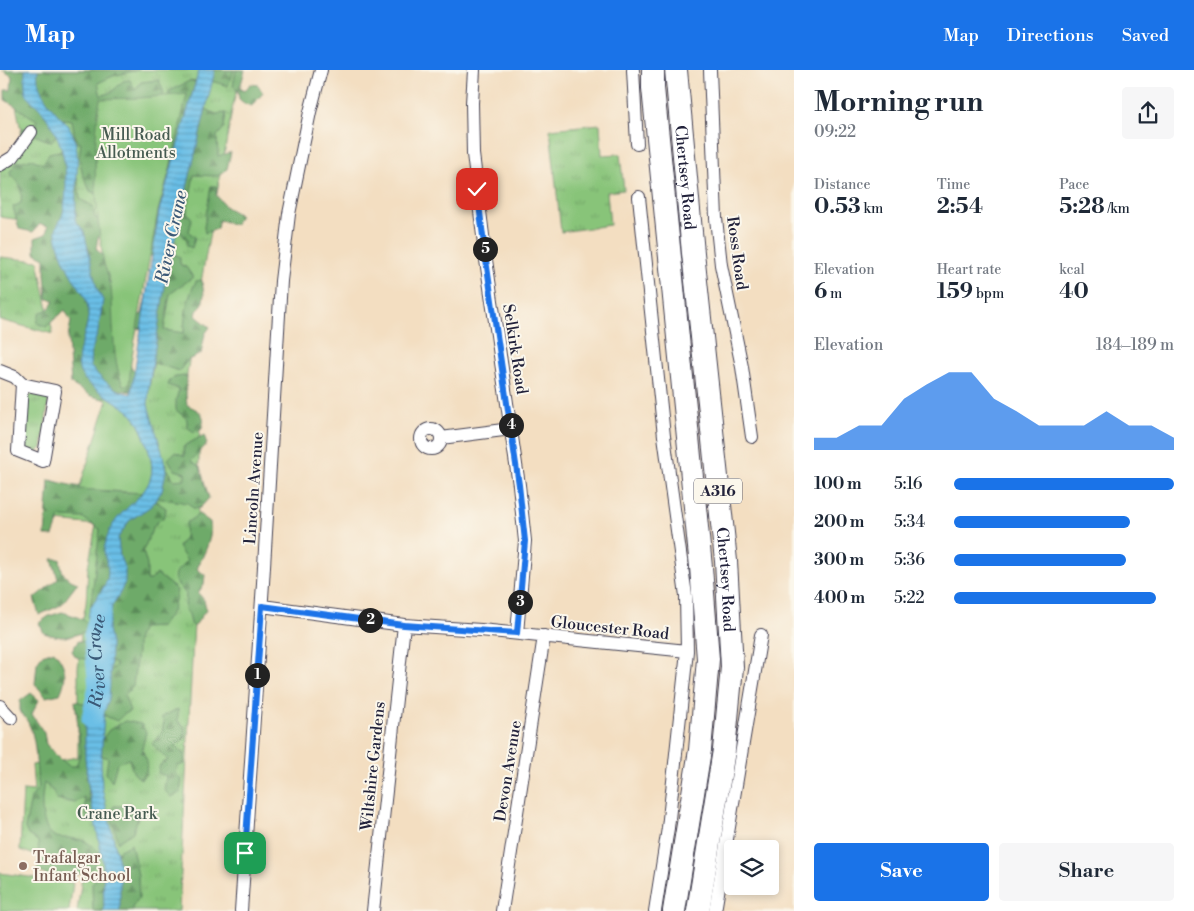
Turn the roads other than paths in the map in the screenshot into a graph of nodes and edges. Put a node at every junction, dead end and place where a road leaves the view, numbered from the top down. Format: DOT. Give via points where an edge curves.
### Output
graph roads {
  1 [pos="321,70"];
  2 [pos="474,70"];
  3 [pos="633,70"];
  4 [pos="653,70"];
  5 [pos="676,70"];
  6 [pos="710,70"];
  7 [pos="31,132"];
  8 [pos="637,144"];
  9 [pos="0,165"];
  10 [pos="639,197"];
  11 [pos="0,370"];
  12 [pos="22,384"];
  13 [pos="511,429"];
  14 [pos="752,437"];
  15 [pos="441,438"];
  16 [pos="262,606"];
  17 [pos="404,625"];
  18 [pos="517,633"];
  19 [pos="761,635"];
  20 [pos="544,636"];
  21 [pos="687,651"];
  22 [pos="0,706"];
  23 [pos="11,718"];
  24 [pos="677,829"];
  25 [pos="241,911"];
  26 [pos="373,911"];
  27 [pos="502,911"];
  28 [pos="655,911"];
  29 [pos="674,911"];
  30 [pos="698,911"];
  31 [pos="714,911"];
  1 -- 16 [label="street, Lincoln Avenue" via="289,214 282,271"];
  2 -- 13 [label="street, Selkirk Road" via="473,154"];
  3 -- 8 [label="street"];
  4 -- 24 [label="highway, Chertsey Road / A316" via="708,659 700,750"];
  5 -- 30 [label="highway, Chertsey Road / A316" via="726,561 732,668 724,750"];
  6 -- 14 [label="street, Ross Road" via="721,264 742,367"];
  7 -- 9 [label="street" via="13,157"];
  10 -- 21 [label="street, Chertsey Road" via="664,436 686,596"];
  11 -- 12 [label="street"];
  12 -- 12 [label="street" via="18,451 43,461 56,391"];
  13 -- 15 [label="street"];
  13 -- 18 [label="street, Selkirk Road" via="525,541"];
  16 -- 17 [label="street, Gloucester Road"];
  16 -- 25 [label="street, Lincoln Avenue"];
  17 -- 18 [label="street, Gloucester Road"];
  17 -- 26 [label="street, Wiltshire Gardens"];
  18 -- 20 [label="street, Gloucester Road"];
  19 -- 31 [label="street, Chertsey Road"];
  20 -- 21 [label="street, Gloucester Road"];
  20 -- 27 [label="street, Devon Avenue"];
  21 -- 24 [label="street, Chertsey Road"];
  22 -- 23 [label="street"];
  24 -- 28 [label="street, Chertsey Road"];
  24 -- 29 [label="highway, Chertsey Road / A316"];
}
